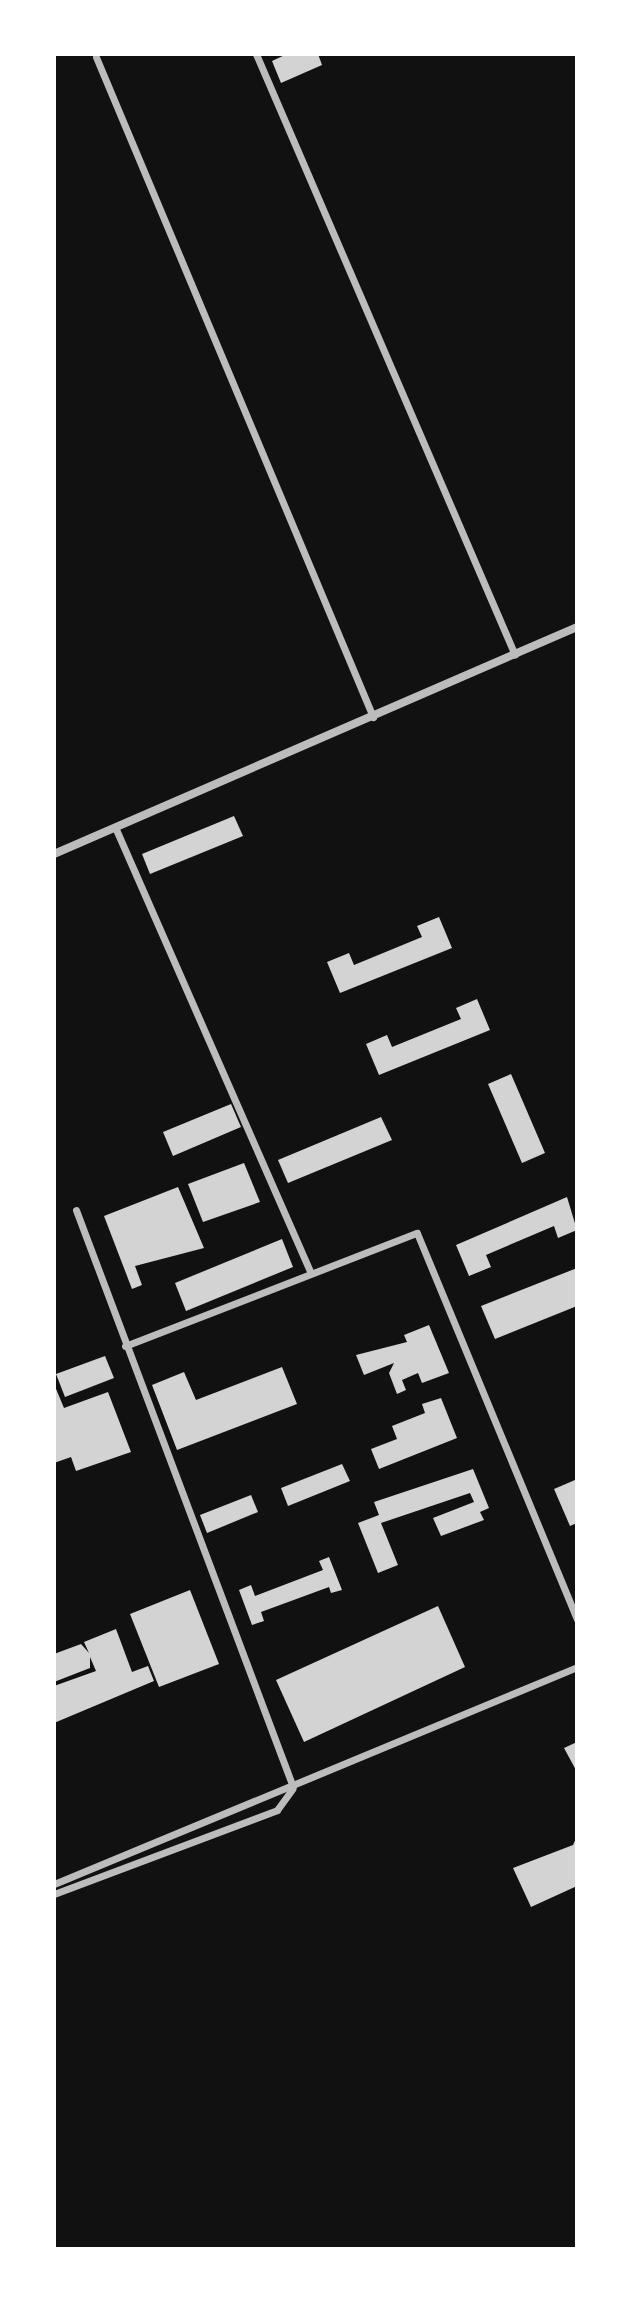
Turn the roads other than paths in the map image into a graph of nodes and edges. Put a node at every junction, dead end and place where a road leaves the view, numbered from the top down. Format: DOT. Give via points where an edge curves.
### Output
graph roads {
  1 [pos="256,54"];
  2 [pos="96,57"];
  3 [pos="575,628"];
  4 [pos="577,638"];
  5 [pos="515,655"];
  6 [pos="373,717"];
  7 [pos="115,827"];
  8 [pos="54,854"];
  9 [pos="76,1210"];
  10 [pos="311,1273"];
  11 [pos="125,1346"];
  12 [pos="577,1619"];
  13 [pos="577,1667"];
  14 [pos="293,1787"];
  15 [pos="54,1884"];
  16 [pos="54,1894"];
  1 -- 5 [label="street"];
  2 -- 6 [label="street"];
  3 -- 4 [label="street"];
  3 -- 5 [label="street"];
  5 -- 6 [label="street"];
  6 -- 7 [label="street"];
  7 -- 8 [label="street"];
  7 -- 10 [label="street"];
  9 -- 11 [label="street"];
  10 -- 11 [label="street"];
  10 -- 12 [label="street" via="417,1233"];
  11 -- 14 [label="street"];
  13 -- 14 [label="street"];
  14 -- 15 [label="street"];
  14 -- 16 [label="street" via="277,1810"];
}
